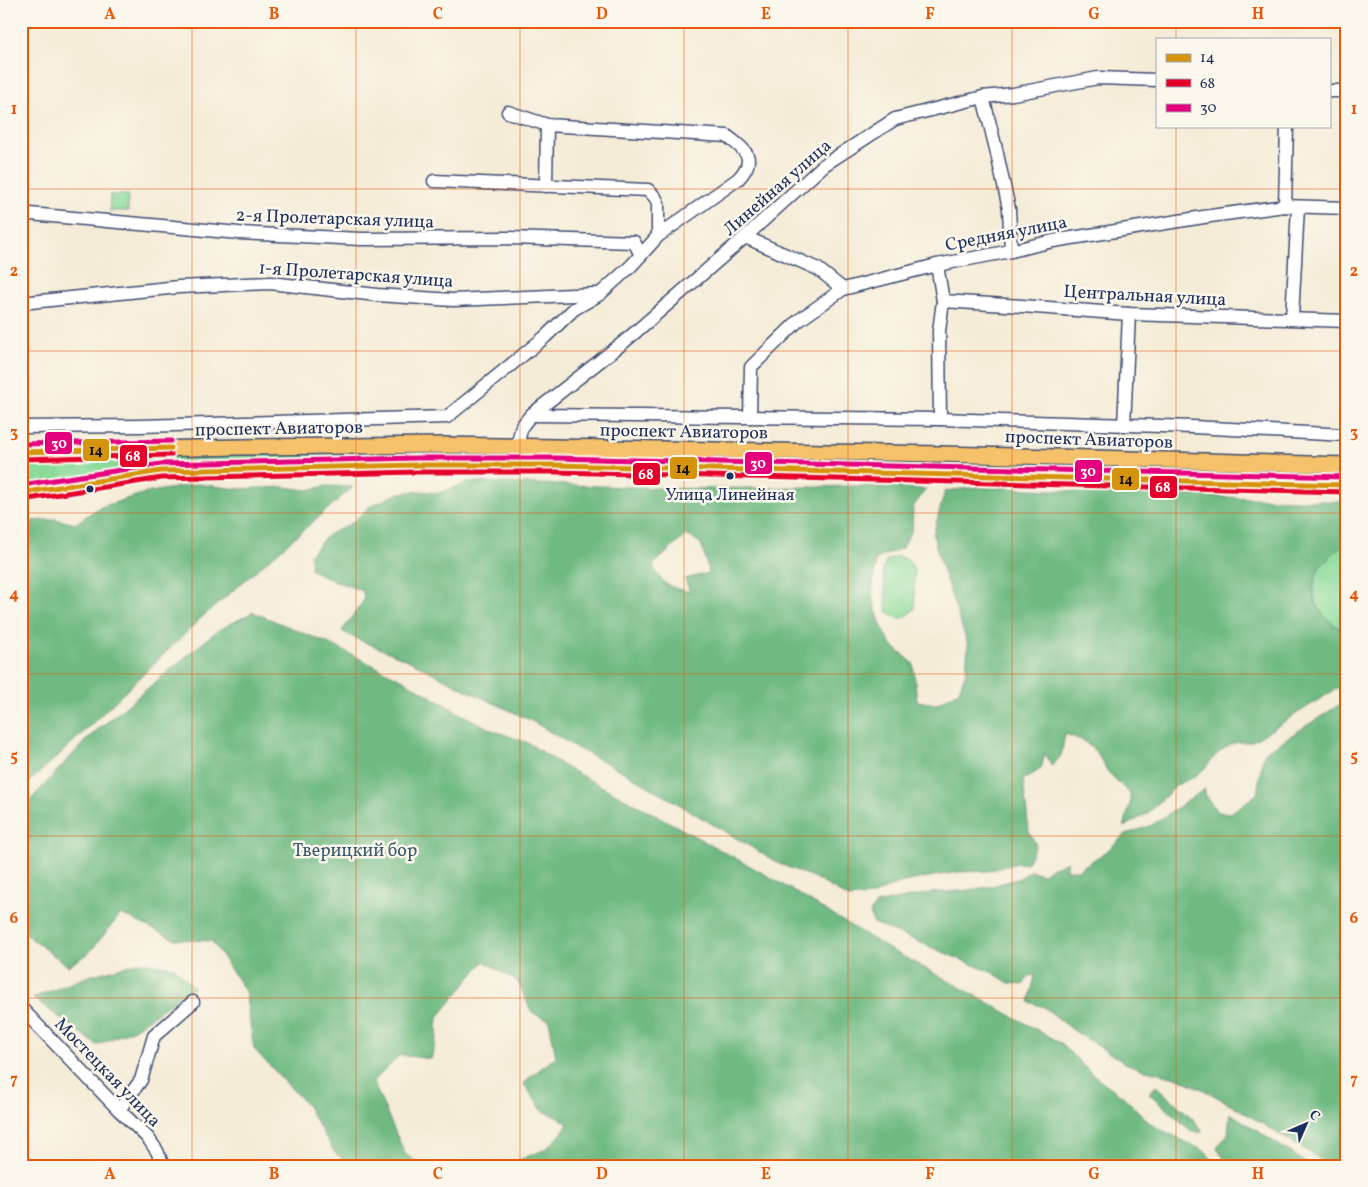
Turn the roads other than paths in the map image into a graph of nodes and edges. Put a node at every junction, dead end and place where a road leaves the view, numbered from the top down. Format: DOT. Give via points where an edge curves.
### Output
graph roads {
  1 [pos="1156,80"];
  2 [pos="1330,91"];
  3 [pos="1347,91"];
  4 [pos="983,97"];
  5 [pos="508,112"];
  6 [pos="547,125"];
  7 [pos="1287,128"];
  8 [pos="434,181"];
  9 [pos="546,186"];
  10 [pos="1291,207"];
  11 [pos="1347,208"];
  12 [pos="21,217"];
  13 [pos="658,236"];
  14 [pos="745,237"];
  15 [pos="1011,251"];
  16 [pos="641,255"];
  17 [pos="937,265"];
  18 [pos="843,289"];
  19 [pos="600,294"];
  20 [pos="943,301"];
  21 [pos="21,303"];
  22 [pos="1129,314"];
  23 [pos="1292,318"];
  24 [pos="1347,321"];
  25 [pos="531,415"];
  26 [pos="750,417"];
  27 [pos="940,419"];
  28 [pos="21,426"];
  29 [pos="1124,426"];
  30 [pos="1347,435"];
  31 [pos="517,446"];
  32 [pos="21,452"];
  33 [pos="1347,465"];
  34 [pos="1347,485"];
  35 [pos="21,494"];
  36 [pos="193,1002"];
  37 [pos="21,1008"];
  38 [pos="119,1110"];
  39 [pos="163,1166"];
  1 -- 4 [label="street, Линейная улица" via="1098,78"];
  2 -- 3 [label="street"];
  4 -- 14 [label="street, Линейная улица" via="895,119 824,164"];
  4 -- 15 [label="street" via="1009,209"];
  5 -- 6 [label="street"];
  6 -- 9 [label="street"];
  6 -- 13 [label="street" via="727,136 746,152 744,172 738,179"];
  7 -- 10 [label="street"];
  8 -- 9 [label="street"];
  9 -- 13 [label="street" via="648,190 658,203"];
  10 -- 11 [label="street, Средняя улица"];
  10 -- 15 [label="street, Средняя улица" via="1210,216 1053,241"];
  10 -- 23 [label="street"];
  12 -- 16 [label="street, 2-я Пролетарская улица" via="30,214 239,233 361,240 509,238 634,242"];
  13 -- 16 [label="street"];
  14 -- 18 [label="street" via="818,269"];
  14 -- 25 [label="street, Линейная улица" via="624,342"];
  15 -- 17 [label="street, Средняя улица"];
  16 -- 19 [label="street"];
  17 -- 18 [label="street, Средняя улица"];
  17 -- 20 [label="street"];
  18 -- 26 [label="street, Средняя улица" via="798,321 751,367"];
  19 -- 21 [label="street, 1-я Пролетарская улица" via="453,300 270,283"];
  19 -- 28 [label="street, проспект Авиаторов" via="574,309 545,337 447,417 140,426"];
  20 -- 22 [label="street, Центральная улица"];
  20 -- 27 [label="street" via="939,331"];
  22 -- 23 [label="street, Центральная улица"];
  22 -- 29 [label="street"];
  23 -- 24 [label="street, Центральная улица"];
  25 -- 26 [label="street, проспект Авиаторов"];
  25 -- 31 [label="street, Линейная улица" via="522,426"];
  26 -- 27 [label="street, проспект Авиаторов"];
  27 -- 29 [label="street, проспект Авиаторов"];
  29 -- 30 [label="street, проспект Авиаторов"];
  31 -- 32 [label="main road, проспект Авиаторов" via="240,446"];
  31 -- 33 [label="main road, проспект Авиаторов"];
  34 -- 35 [label="main road, проспект Авиаторов" via="556,465 417,465 161,471"];
  36 -- 38 [label="street" via="154,1036 141,1080"];
  37 -- 38 [label="street, Мостецкая улица"];
  38 -- 39 [label="street, Мостецкая улица" via="148,1138 158,1151"];
}
